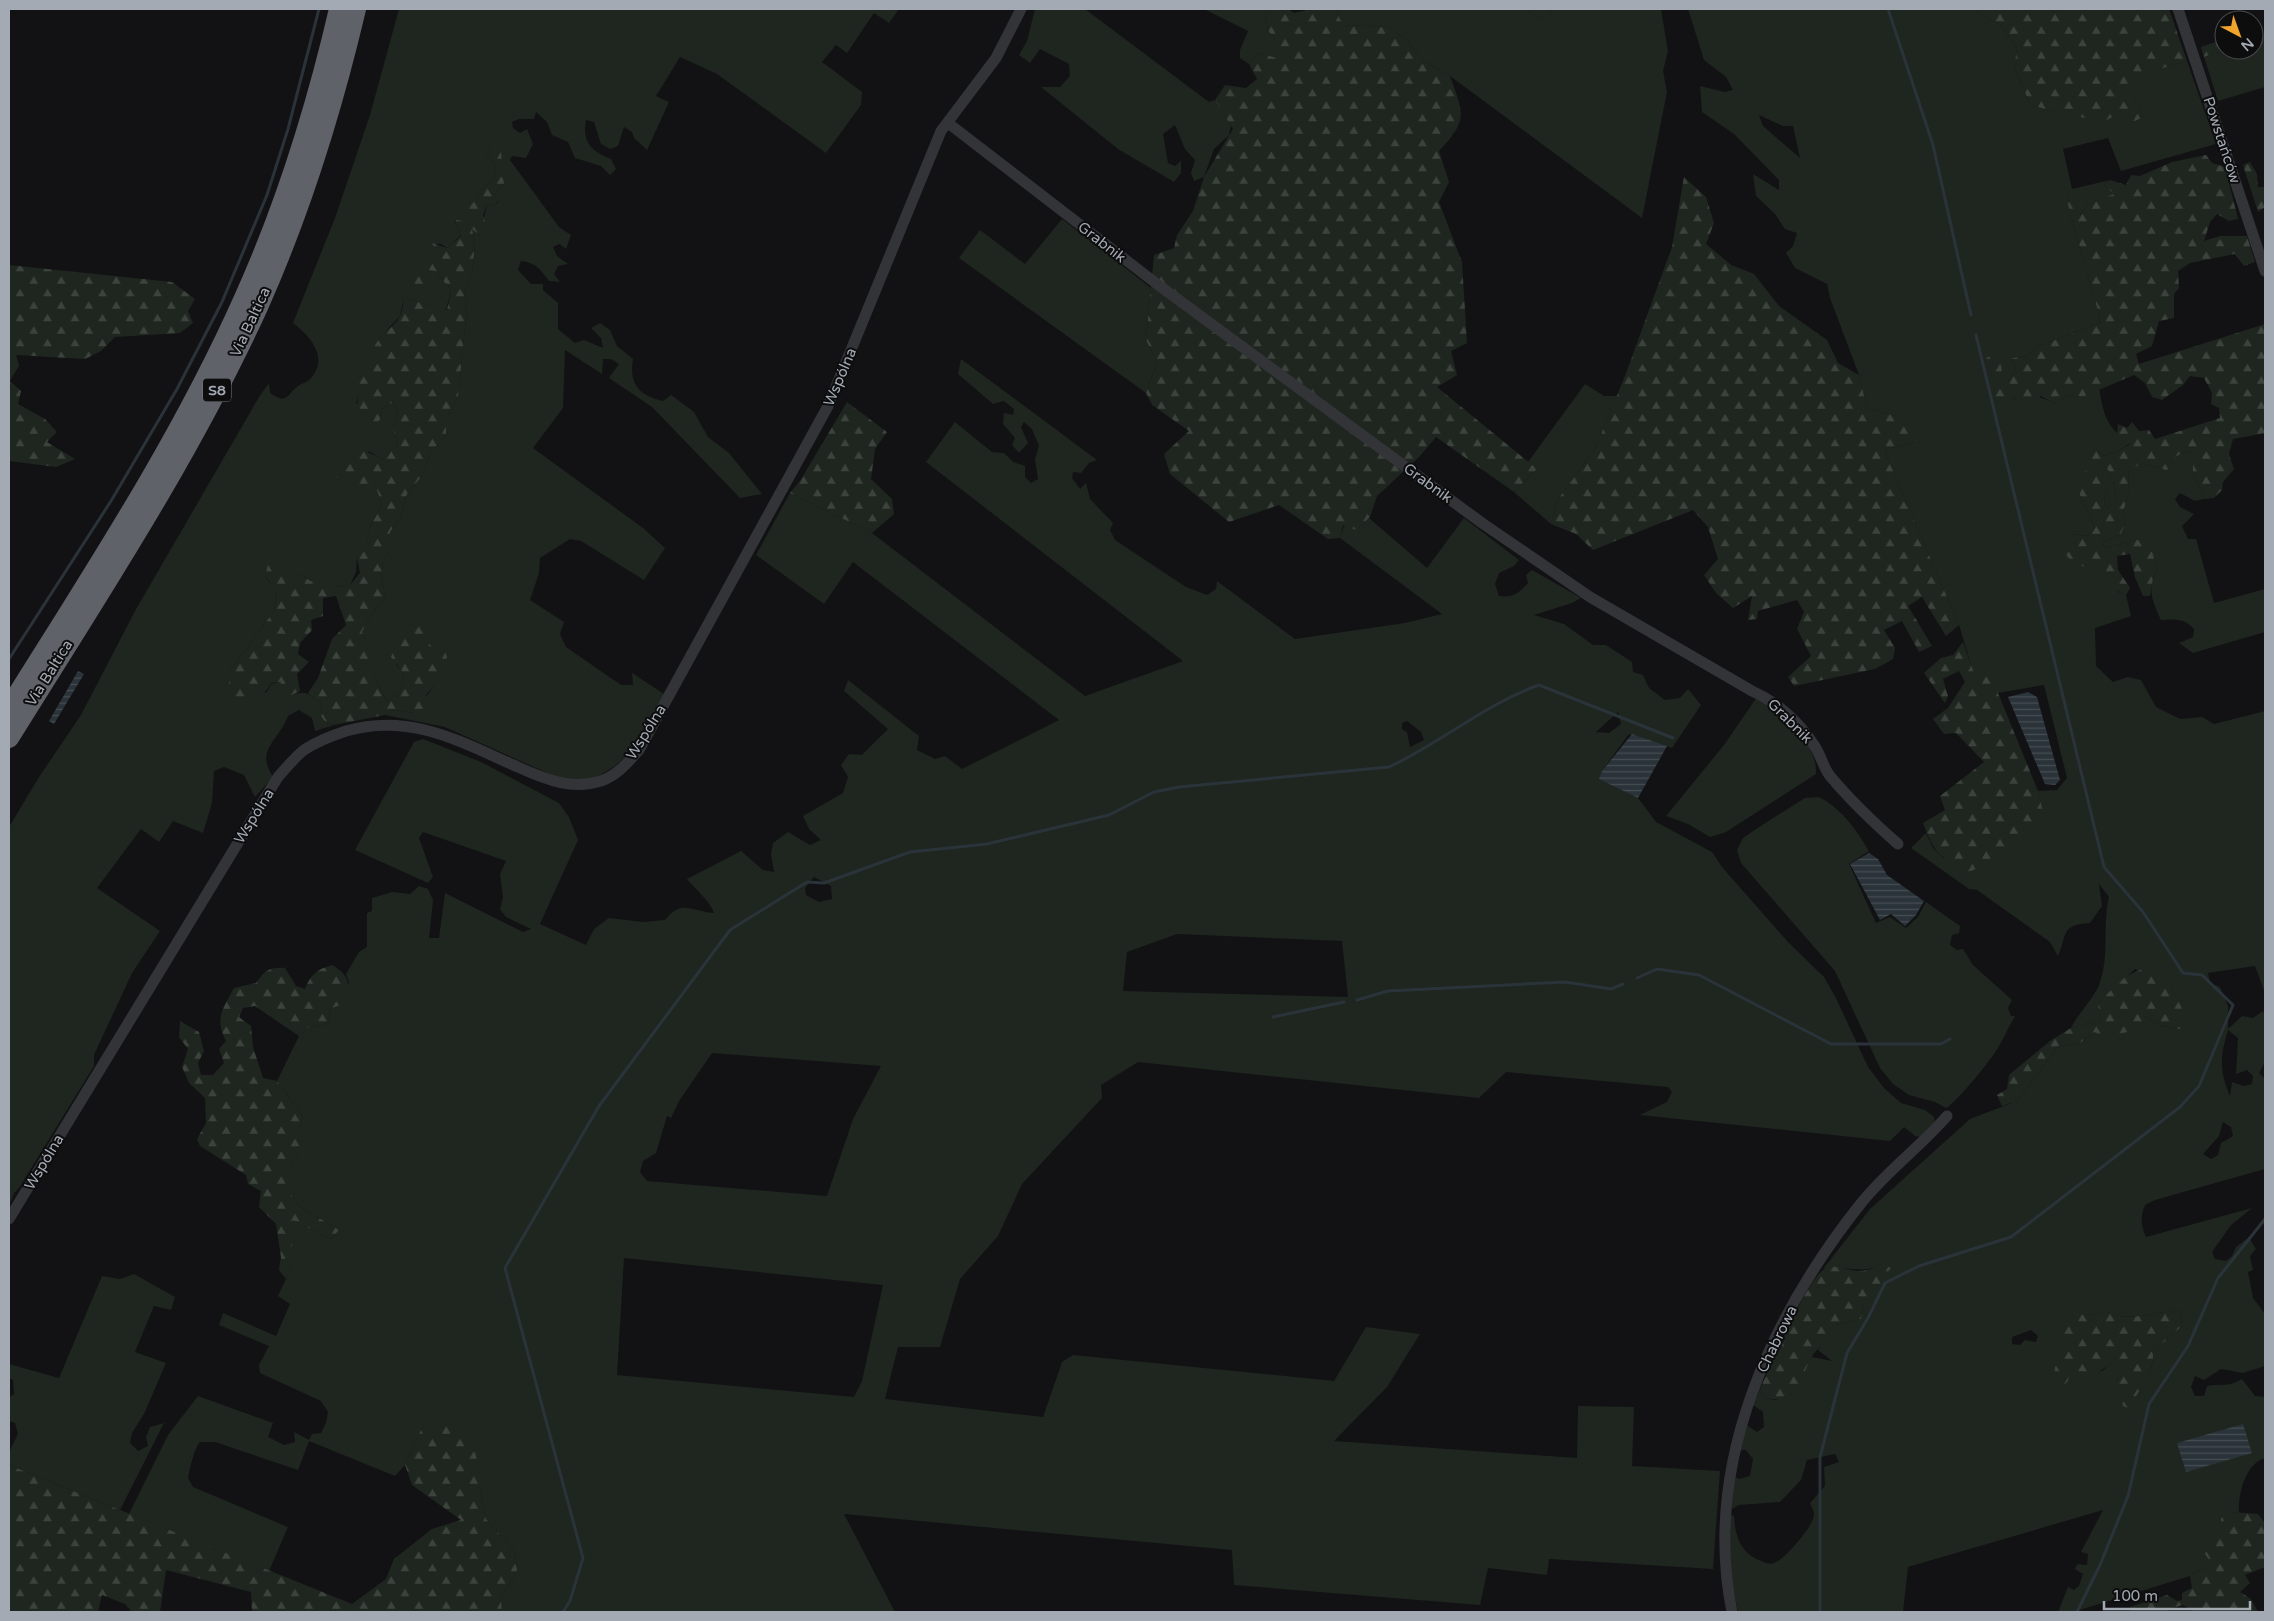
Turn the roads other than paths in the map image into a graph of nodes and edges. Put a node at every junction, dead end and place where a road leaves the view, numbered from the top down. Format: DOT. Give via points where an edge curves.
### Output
graph roads {
  1 [pos="339,9"];
  2 [pos="356,9"];
  3 [pos="1020,9"];
  4 [pos="2178,9"];
  5 [pos="948,123"];
  6 [pos="2265,271"];
  7 [pos="9,708"];
  8 [pos="9,738"];
  9 [pos="1898,844"];
  10 [pos="1947,1116"];
  11 [pos="9,1220"];
  12 [pos="1732,1612"];
  1 -- 7 [label="highway, Via Baltica / S8" via="302,149 244,299 162,458"];
  2 -- 8 [label="highway, Via Baltica / S8" via="312,170 258,307 167,481"];
  3 -- 5 [label="street, Wspólna" via="996,58"];
  4 -- 6 [label="street, Powstańców"];
  5 -- 9 [label="street, Grabnik" via="1164,290 1482,523 1590,597 1752,691 1770,698 1815,746 1828,774 1860,810"];
  5 -- 11 [label="street, Wspólna" via="941,131 828,406 639,750 621,770 602,780 579,785 553,782 437,732 409,725 355,729 325,738 303,750 278,777"];
  10 -- 12 [label="street, Chabrowa" via="1876,1186 1850,1218 1812,1271 1761,1370 1742,1422 1726,1512 1726,1578"];
}
